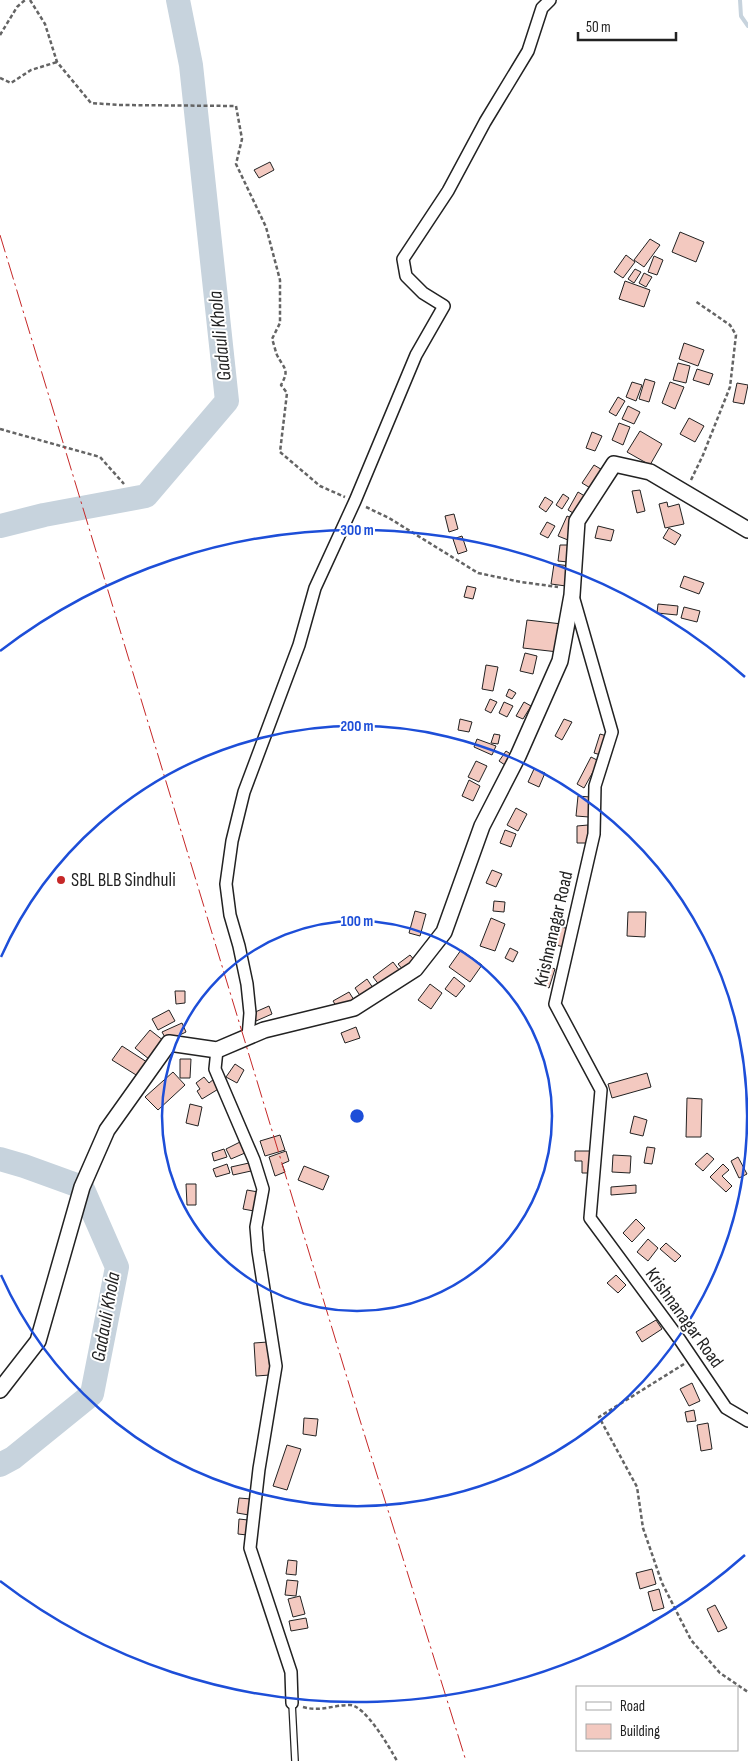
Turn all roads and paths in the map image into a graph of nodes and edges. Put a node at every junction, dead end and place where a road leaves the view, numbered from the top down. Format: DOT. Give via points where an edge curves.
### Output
graph roads {
  1 [pos="25,0"];
  2 [pos="30,0"];
  3 [pos="550,0"];
  4 [pos="0,35"];
  5 [pos="57,62"];
  6 [pos="0,78"];
  7 [pos="695,301"];
  8 [pos="0,429"];
  9 [pos="124,484"];
  10 [pos="685,493"];
  11 [pos="355,501"];
  12 [pos="748,530"];
  13 [pos="573,592"];
  14 [pos="248,1037"];
  15 [pos="217,1050"];
  16 [pos="692,1358"];
  17 [pos="0,1390"];
  18 [pos="748,1421"];
  19 [pos="748,1692"];
  20 [pos="292,1703"];
  21 [pos="295,1761"];
  22 [pos="397,1761"];
  1 -- 4 [label="path"];
  2 -- 5 [label="path" via="45,24"];
  3 -- 11 [label="street" via="542,8 528,51 448,191 403,259 406,276 423,293 444,306 416,355"];
  5 -- 6 [label="path" via="31,70 11,83"];
  5 -- 11 [label="path" via="91,103 236,106 242,139 236,164 266,227 280,280 280,323 272,339 286,368 282,385 287,393 280,452 320,486"];
  7 -- 10 [label="path" via="730,325 736,335 730,387"];
  8 -- 9 [label="path" via="100,457"];
  10 -- 12 [label="street"];
  10 -- 13 [label="street" via="650,472 614,464 577,521"];
  11 -- 13 [label="path" via="389,518 478,573"];
  11 -- 14 [label="street" via="315,588 299,645 244,792 232,841 226,884 246,984 250,1013"];
  13 -- 14 [label="street" via="560,661 518,756 482,826 444,932 415,968 354,1008 264,1030"];
  13 -- 16 [label="street, Krishnanagar Road" via="612,732 595,786 594,834 555,1004 601,1090 590,1218"];
  14 -- 15 [label="street"];
  15 -- 17 [label="street" via="169,1043 107,1130 82,1187 38,1341"];
  15 -- 20 [label="street" via="215,1069 263,1189 256,1227 276,1366 250,1548 290,1672"];
  16 -- 18 [label="street, Krishnanagar Road" via="726,1408"];
  16 -- 19 [label="path" via="599,1417 638,1486 643,1528 662,1583 691,1640 720,1673"];
  20 -- 21 [label="lane"];
  20 -- 22 [label="path" via="312,1710 351,1704 360,1708"];
}
